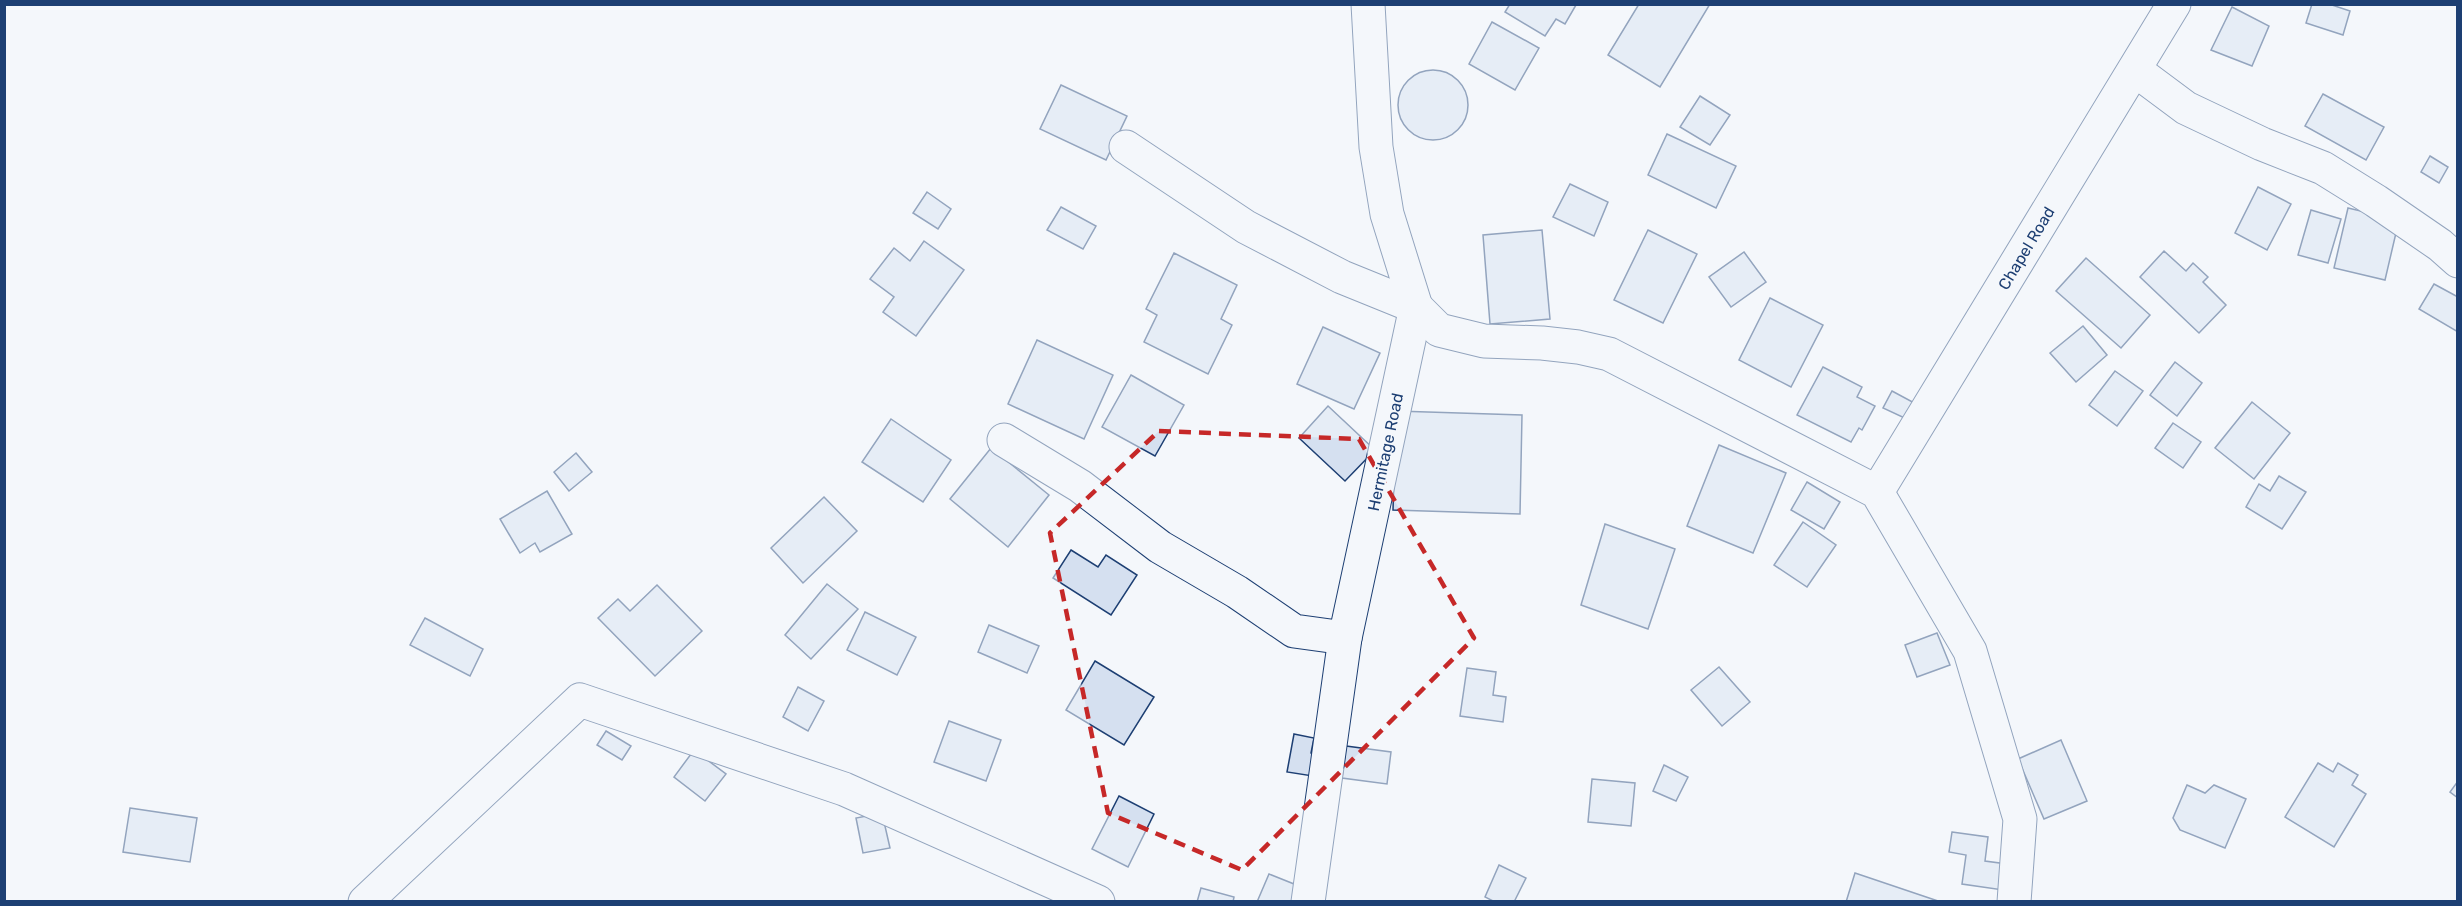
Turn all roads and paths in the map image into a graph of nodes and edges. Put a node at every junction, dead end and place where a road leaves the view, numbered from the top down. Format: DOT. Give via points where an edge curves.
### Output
graph roads {
  1 [pos="1368,4"];
  2 [pos="2174,4"];
  3 [pos="2135,70"];
  4 [pos="1126,147"];
  5 [pos="2457,261"];
  6 [pos="1416,307"];
  7 [pos="1004,440"];
  8 [pos="1877,492"];
  9 [pos="1346,638"];
  10 [pos="365,902"];
  11 [pos="1098,902"];
  12 [pos="1308,902"];
  13 [pos="2014,902"];
  1 -- 6 [label="street, Hermitage Road" via="1376,147 1387,214"];
  2 -- 3 [label="street, Chapel Road"];
  3 -- 5 [label="street" via="2186,108 2323,168 2440,245"];
  3 -- 8 [label="street, Chapel Road"];
  4 -- 6 [label="street" via="1246,227 1341,277"];
  6 -- 8 [label="street" via="1439,330 1484,341 1551,344 1609,354"];
  6 -- 9 [label="street, Hermitage Road"];
  7 -- 9 [label="street" via="1080,486 1160,547 1294,631"];
  8 -- 13 [label="street" via="1970,651 2020,819"];
  9 -- 12 [label="street, Hermitage Road"];
  10 -- 11 [label="street" via="580,700 844,789"];
}
